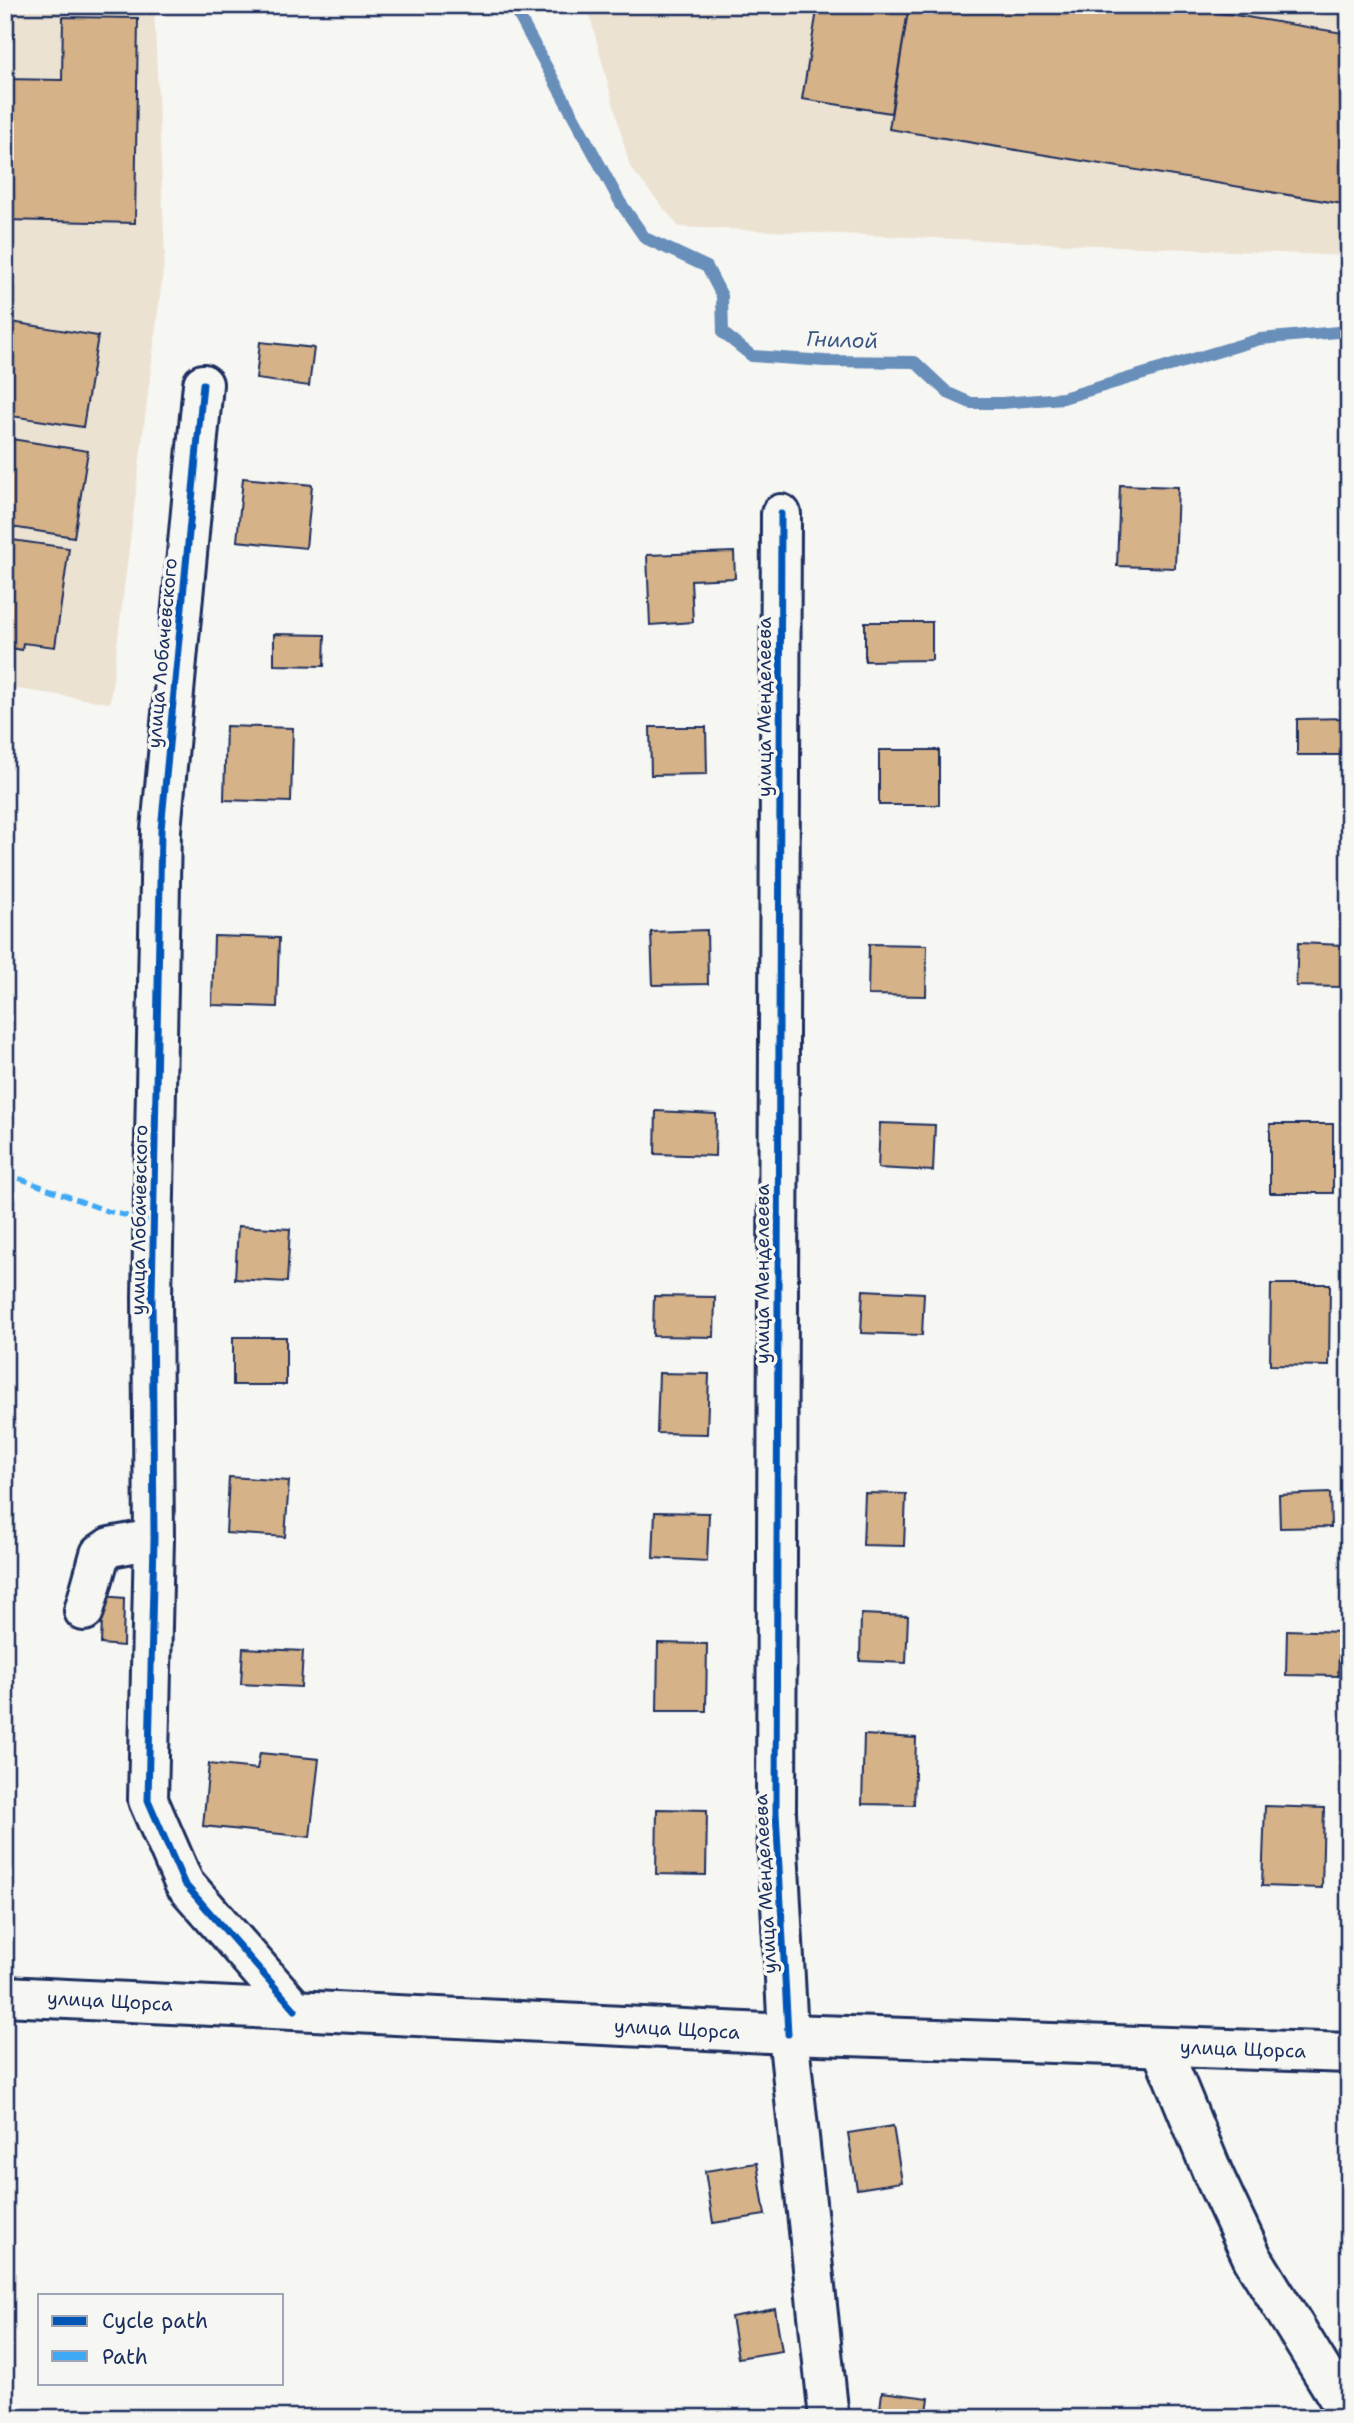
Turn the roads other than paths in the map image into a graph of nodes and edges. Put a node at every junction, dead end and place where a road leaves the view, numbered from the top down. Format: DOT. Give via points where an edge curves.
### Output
graph roads {
  1 [pos="202,384"];
  2 [pos="781,514"];
  3 [pos="154,1539"];
  4 [pos="84,1611"];
  5 [pos="5,1996"];
  6 [pos="295,2010"];
  7 [pos="789,2034"];
  8 [pos="1161,2047"];
  9 [pos="1349,2053"];
  10 [pos="1349,2415"];
  11 [pos="829,2418"];
  1 -- 3 [label="street, улица Лобачевского" via="161,830 152,1297"];
  2 -- 7 [label="street, улица Менделеева" via="776,1812"];
  3 -- 4 [label="street" via="110,1547 100,1554"];
  3 -- 6 [label="street, улица Лобачевского" via="148,1800 184,1883"];
  5 -- 6 [label="street, улица Щорса"];
  6 -- 7 [label="street, улица Щорса"];
  7 -- 8 [label="street, улица Щорса"];
  7 -- 11 [label="street, улица Менделеева"];
  8 -- 9 [label="street, улица Щорса"];
  8 -- 10 [label="street" via="1253,2259"];
}
